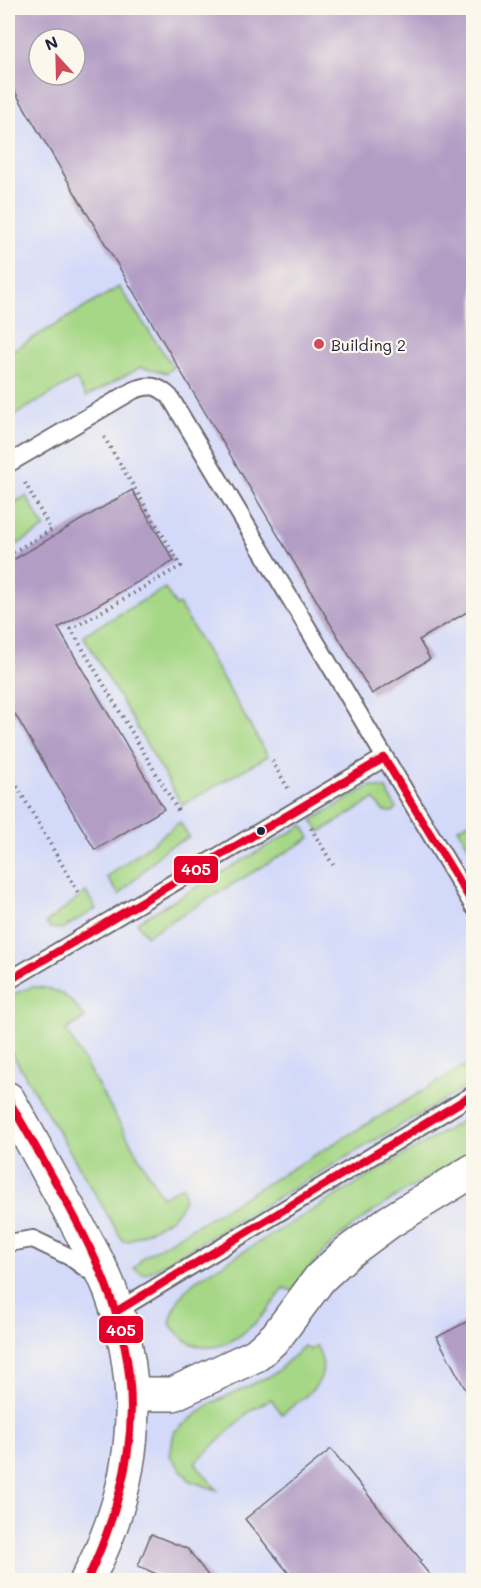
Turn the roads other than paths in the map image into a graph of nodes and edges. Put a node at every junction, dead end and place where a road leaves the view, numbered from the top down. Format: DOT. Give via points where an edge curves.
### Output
graph roads {
  1 [pos="8,464"];
  2 [pos="384,758"];
  3 [pos="474,907"];
  4 [pos="8,981"];
  5 [pos="474,1094"];
  6 [pos="8,1099"];
  7 [pos="474,1170"];
  8 [pos="8,1242"];
  9 [pos="112,1298"];
  10 [pos="133,1394"];
  11 [pos="87,1581"];
  1 -- 2 [label="lane" via="134,390 160,387 170,397"];
  2 -- 3 [label="lane"];
  2 -- 4 [label="lane"];
  5 -- 9 [label="lane"];
  6 -- 9 [label="street"];
  7 -- 10 [label="street" via="347,1253 320,1278 276,1337 256,1355 173,1394"];
  8 -- 9 [label="lane" via="33,1239 70,1257"];
  9 -- 10 [label="street" via="126,1343"];
  10 -- 11 [label="street" via="129,1465 104,1548"];
}
